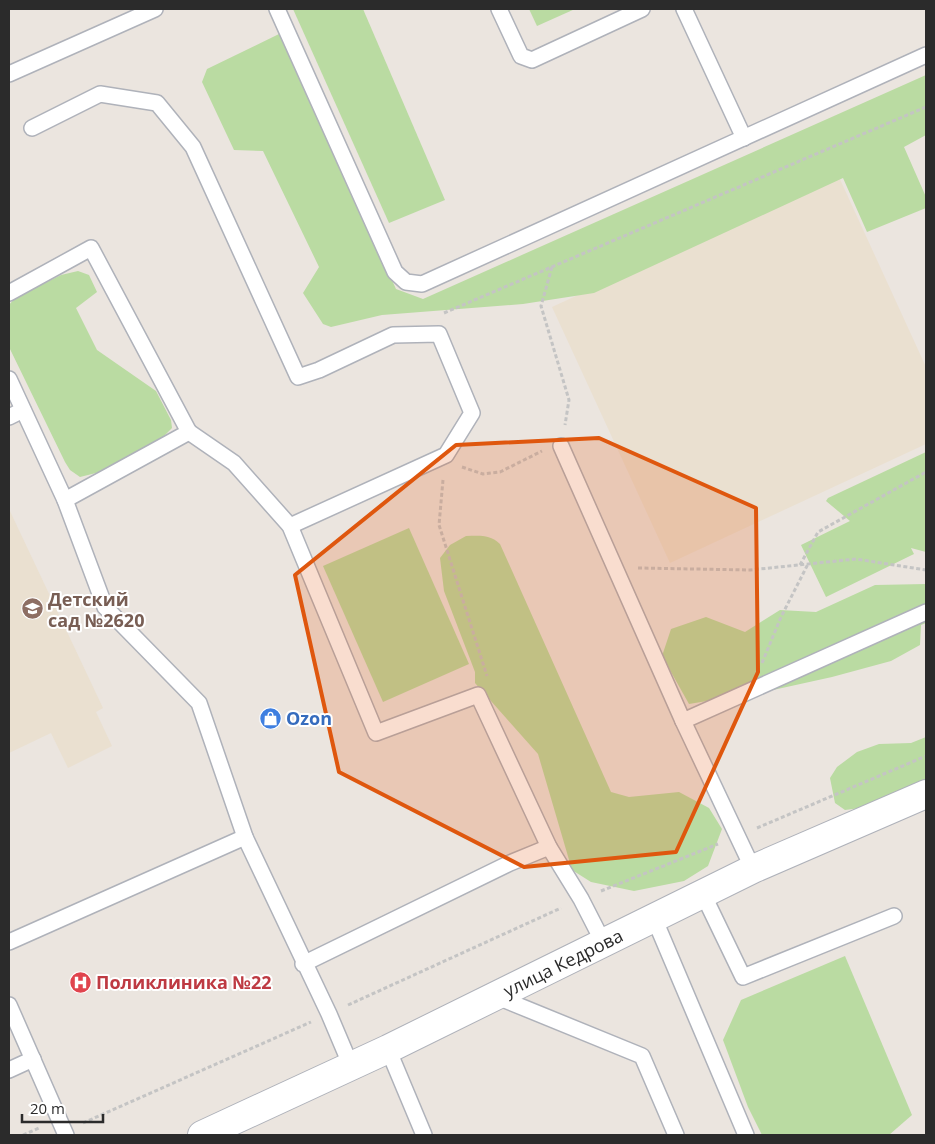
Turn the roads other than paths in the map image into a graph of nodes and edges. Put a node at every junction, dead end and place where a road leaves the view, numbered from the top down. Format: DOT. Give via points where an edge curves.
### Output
graph roads {
  1 [pos="155,9"];
  2 [pos="276,9"];
  3 [pos="499,9"];
  4 [pos="642,9"];
  5 [pos="684,9"];
  6 [pos="926,55"];
  7 [pos="9,74"];
  8 [pos="32,128"];
  9 [pos="744,138"];
  10 [pos="9,294"];
  11 [pos="9,379"];
  12 [pos="23,410"];
  13 [pos="9,416"];
  14 [pos="189,432"];
  15 [pos="561,446"];
  16 [pos="64,500"];
  17 [pos="290,526"];
  18 [pos="926,612"];
  19 [pos="683,721"];
  20 [pos="926,794"];
  21 [pos="245,837"];
  22 [pos="549,847"];
  23 [pos="753,870"];
  24 [pos="703,894"];
  25 [pos="894,916"];
  26 [pos="654,918"];
  27 [pos="9,942"];
  28 [pos="603,942"];
  29 [pos="304,964"];
  30 [pos="495,996"];
  31 [pos="9,1005"];
  32 [pos="388,1049"];
  33 [pos="33,1059"];
  34 [pos="351,1066"];
  35 [pos="9,1070"];
  36 [pos="65,1133"];
  37 [pos="202,1135"];
  38 [pos="424,1135"];
  39 [pos="676,1135"];
  40 [pos="746,1135"];
  1 -- 7 [label="lane"];
  2 -- 9 [label="lane" via="395,272 406,282 422,284"];
  3 -- 4 [label="lane" via="522,56 532,60"];
  5 -- 9 [label="lane"];
  6 -- 9 [label="lane"];
  8 -- 17 [label="lane" via="100,94 157,103 193,148 298,377 393,335 439,334 472,413 446,455"];
  10 -- 14 [label="lane" via="91,248"];
  11 -- 12 [label="lane"];
  12 -- 13 [label="lane"];
  12 -- 16 [label="lane"];
  14 -- 16 [label="lane"];
  14 -- 17 [label="lane" via="234,463"];
  15 -- 19 [label="lane"];
  16 -- 21 [label="lane" via="105,607 199,703"];
  17 -- 22 [label="lane" via="376,733 478,695"];
  18 -- 19 [label="lane"];
  19 -- 23 [label="lane"];
  20 -- 23 [label="street, улица Кедрова"];
  21 -- 27 [label="lane"];
  21 -- 29 [label="lane"];
  22 -- 28 [label="lane"];
  22 -- 29 [label="lane"];
  23 -- 24 [label="street, улица Кедрова"];
  24 -- 25 [label="lane" via="743,977"];
  24 -- 26 [label="street, улица Кедрова"];
  26 -- 28 [label="street, улица Кедрова"];
  26 -- 40 [label="lane"];
  28 -- 30 [label="street, улица Кедрова"];
  29 -- 34 [label="lane"];
  30 -- 32 [label="street, улица Кедрова"];
  30 -- 39 [label="lane" via="642,1056"];
  31 -- 33 [label="lane"];
  32 -- 34 [label="street, улица Кедрова"];
  32 -- 38 [label="lane"];
  33 -- 35 [label="lane"];
  33 -- 36 [label="lane"];
  34 -- 37 [label="street, улица Кедрова"];
}
